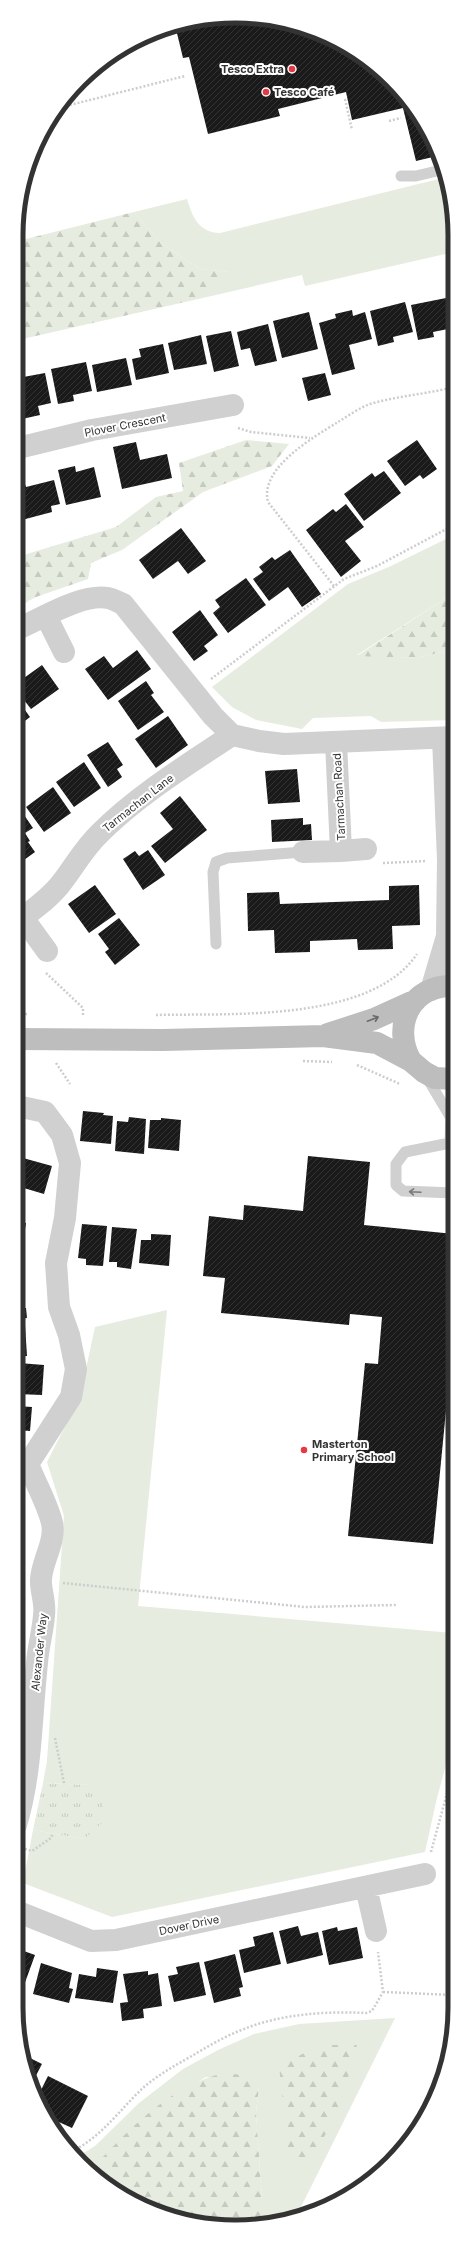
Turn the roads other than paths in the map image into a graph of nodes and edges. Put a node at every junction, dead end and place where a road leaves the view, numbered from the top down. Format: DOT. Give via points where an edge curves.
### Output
graph roads {
  1 [pos="438,171"];
  2 [pos="401,176"];
  3 [pos="233,405"];
  4 [pos="23,447"];
  5 [pos="46,616"];
  6 [pos="23,626"];
  7 [pos="64,652"];
  8 [pos="232,735"];
  9 [pos="448,738"];
  10 [pos="336,742"];
  11 [pos="366,850"];
  12 [pos="341,851"];
  13 [pos="303,852"];
  14 [pos="448,860"];
  15 [pos="23,917"];
  16 [pos="23,923"];
  17 [pos="216,944"];
  18 [pos="448,948"];
  19 [pos="47,951"];
  20 [pos="448,986"];
  21 [pos="424,995"];
  22 [pos="323,1036"];
  23 [pos="23,1039"];
  24 [pos="417,1067"];
  25 [pos="448,1079"];
  26 [pos="23,1107"];
  27 [pos="448,1110"];
  28 [pos="448,1145"];
  29 [pos="448,1194"];
  30 [pos="23,1463"];
  31 [pos="23,1466"];
  32 [pos="23,1750"];
  33 [pos="23,1803"];
  34 [pos="425,1874"];
  35 [pos="366,1887"];
  36 [pos="23,1914"];
  37 [pos="376,1930"];
  1 -- 2 [label="lane" via="416,176"];
  3 -- 4 [label="street, Plover Crescent" via="92,430"];
  5 -- 6 [label="street"];
  5 -- 7 [label="street"];
  5 -- 8 [label="street" via="91,598 108,598 123,604"];
  8 -- 10 [label="street, Tarmachan Road" via="259,742 284,744"];
  8 -- 15 [label="street, Tarmachan Lane" via="181,769 111,822 82,853 57,888"];
  9 -- 10 [label="street, Tarmachan Road"];
  9 -- 14 [label="street, Tarmachan Road"];
  10 -- 12 [label="street, Tarmachan Road"];
  11 -- 12 [label="street, Tarmachan Road"];
  12 -- 13 [label="street, Tarmachan Road"];
  13 -- 17 [label="lane" via="227,858 216,862 212,872"];
  16 -- 19 [label="street, Tarmachan Lane"];
  18 -- 21 [label="street, Tarmachan Road"];
  20 -- 21 [label="main road" via="440,986"];
  22 -- 21 [label="main road, one-way" via="374,1019"];
  21 -- 24 [label="main road" via="405,1015 402,1027 403,1044"];
  22 -- 23 [label="main road" via="163,1040"];
  22 -- 24 [label="main road" via="377,1043"];
  24 -- 25 [label="main road" via="435,1078"];
  24 -- 27 [label="lane"];
  26 -- 30 [label="street" via="45,1112 62,1135 70,1162 65,1218 56,1263 59,1307 69,1335 76,1369 71,1397"];
  29 -- 28 [label="lane, one-way" via="402,1191 396,1184 396,1164 405,1152"];
  31 -- 32 [label="street, Alexander Way" via="52,1524 51,1542 40,1582 44,1594 45,1614 37,1663 33,1726"];
  32 -- 33 [label="street"];
  34 -- 35 [label="street, Dover Drive"];
  35 -- 36 [label="street, Dover Drive" via="116,1940 92,1941"];
  35 -- 37 [label="street"];
}
